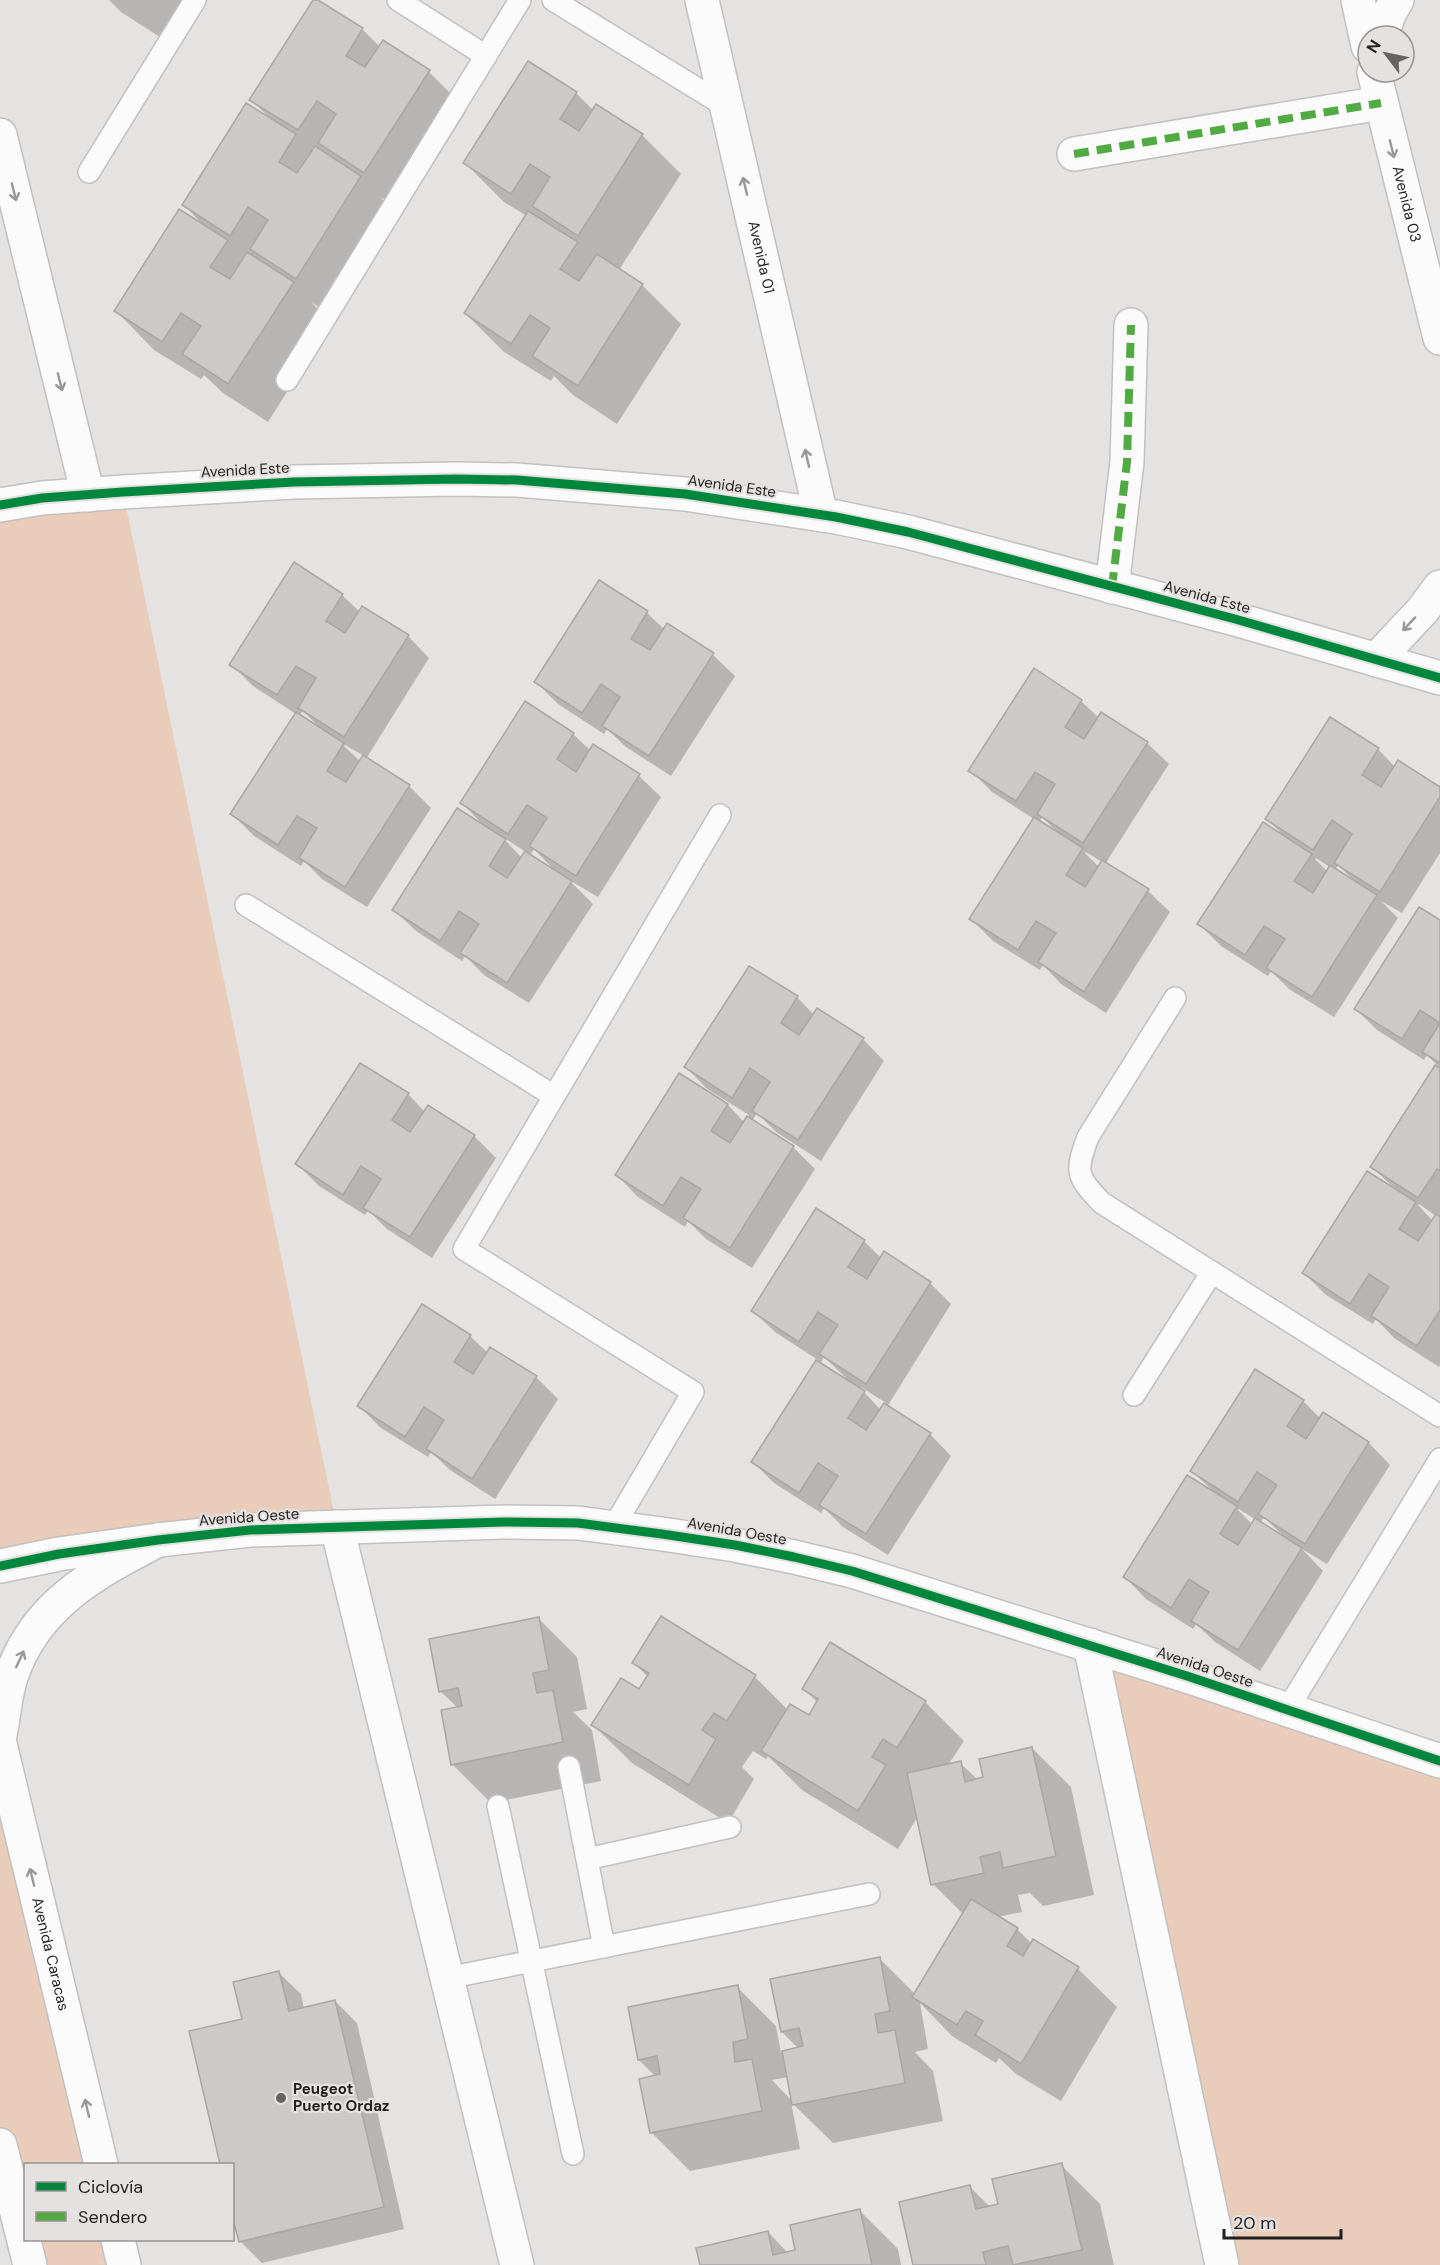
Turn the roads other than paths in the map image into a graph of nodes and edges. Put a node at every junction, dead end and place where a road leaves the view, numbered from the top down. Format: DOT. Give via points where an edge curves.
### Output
graph roads {
  1 [pos="195,0"];
  2 [pos="399,0"];
  3 [pos="520,0"];
  4 [pos="553,0"];
  5 [pos="702,0"];
  6 [pos="1358,0"];
  7 [pos="1397,0"];
  8 [pos="1363,24"];
  9 [pos="1386,24"];
  10 [pos="486,56"];
  11 [pos="1377,88"];
  12 [pos="726,107"];
  13 [pos="0,135"];
  14 [pos="1074,154"];
  15 [pos="89,172"];
  16 [pos="1131,325"];
  17 [pos="1440,338"];
  18 [pos="287,380"];
  19 [pos="88,495"];
  20 [pos="0,505"];
  21 [pos="820,515"];
  22 [pos="1112,587"];
  23 [pos="1440,587"];
  24 [pos="1376,660"];
  25 [pos="1440,678"];
  26 [pos="720,815"];
  27 [pos="246,905"];
  28 [pos="1175,998"];
  29 [pos="554,1096"];
  30 [pos="1212,1272"];
  31 [pos="1134,1395"];
  32 [pos="1440,1416"];
  33 [pos="1440,1459"];
  34 [pos="337,1527"];
  35 [pos="613,1528"];
  36 [pos="158,1540"];
  37 [pos="0,1566"];
  38 [pos="1089,1645"];
  39 [pos="1287,1710"];
  40 [pos="0,1735"];
  41 [pos="0,1744"];
  42 [pos="1440,1761"];
  43 [pos="568,1767"];
  44 [pos="498,1806"];
  45 [pos="730,1827"];
  46 [pos="587,1859"];
  47 [pos="869,1894"];
  48 [pos="604,1947"];
  49 [pos="531,1962"];
  50 [pos="447,1978"];
  51 [pos="0,2145"];
  52 [pos="573,2154"];
  53 [pos="100,2163"];
  54 [pos="118,2241"];
  55 [pos="30,2265"];
  56 [pos="124,2265"];
  57 [pos="517,2265"];
  58 [pos="1222,2265"];
  1 -- 15 [label="lane"];
  2 -- 10 [label="lane"];
  3 -- 10 [label="lane"];
  4 -- 12 [label="lane"];
  5 -- 12 [label="street, Avenida 01"];
  6 -- 8 [label="street"];
  7 -- 9 [label="street"];
  10 -- 18 [label="lane"];
  11 -- 14 [label="street"];
  11 -- 17 [label="street, Avenida 03, one-way"];
  21 -- 12 [label="street, Avenida 01, one-way"];
  13 -- 19 [label="street, one-way"];
  16 -- 22 [label="street" via="1127,462"];
  19 -- 20 [label="street, Avenida Este"];
  19 -- 21 [label="street, Avenida Este" via="294,482 517,480 685,494"];
  21 -- 22 [label="street, Avenida Este" via="908,532"];
  22 -- 24 [label="street, Avenida Este"];
  23 -- 24 [label="street, one-way"];
  24 -- 25 [label="street, Avenida Este"];
  26 -- 29 [label="lane"];
  27 -- 29 [label="lane"];
  28 -- 30 [label="lane" via="1088,1137 1079,1162 1083,1184 1102,1203"];
  29 -- 35 [label="lane" via="464,1249 693,1392"];
  30 -- 31 [label="lane"];
  30 -- 32 [label="lane"];
  33 -- 39 [label="lane"];
  34 -- 35 [label="street, Avenida Oeste" via="504,1522 578,1523"];
  34 -- 36 [label="street, Avenida Oeste" via="250,1530"];
  34 -- 50 [label="street"];
  35 -- 38 [label="street, Avenida Oeste" via="735,1545 852,1571"];
  36 -- 37 [label="street, Avenida Oeste"];
  40 -- 36 [label="street, one-way" via="11,1677 28,1640 57,1603 100,1570"];
  38 -- 39 [label="street, Avenida Oeste"];
  38 -- 58 [label="street"];
  39 -- 42 [label="street, Avenida Oeste"];
  53 -- 41 [label="street, Avenida Caracas, one-way"];
  43 -- 46 [label="lane"];
  44 -- 49 [label="lane"];
  45 -- 46 [label="lane"];
  46 -- 48 [label="lane"];
  47 -- 48 [label="lane"];
  48 -- 49 [label="lane"];
  49 -- 50 [label="lane"];
  49 -- 52 [label="lane"];
  50 -- 57 [label="street"];
  51 -- 55 [label="street"];
  54 -- 56 [label="street"];
}
